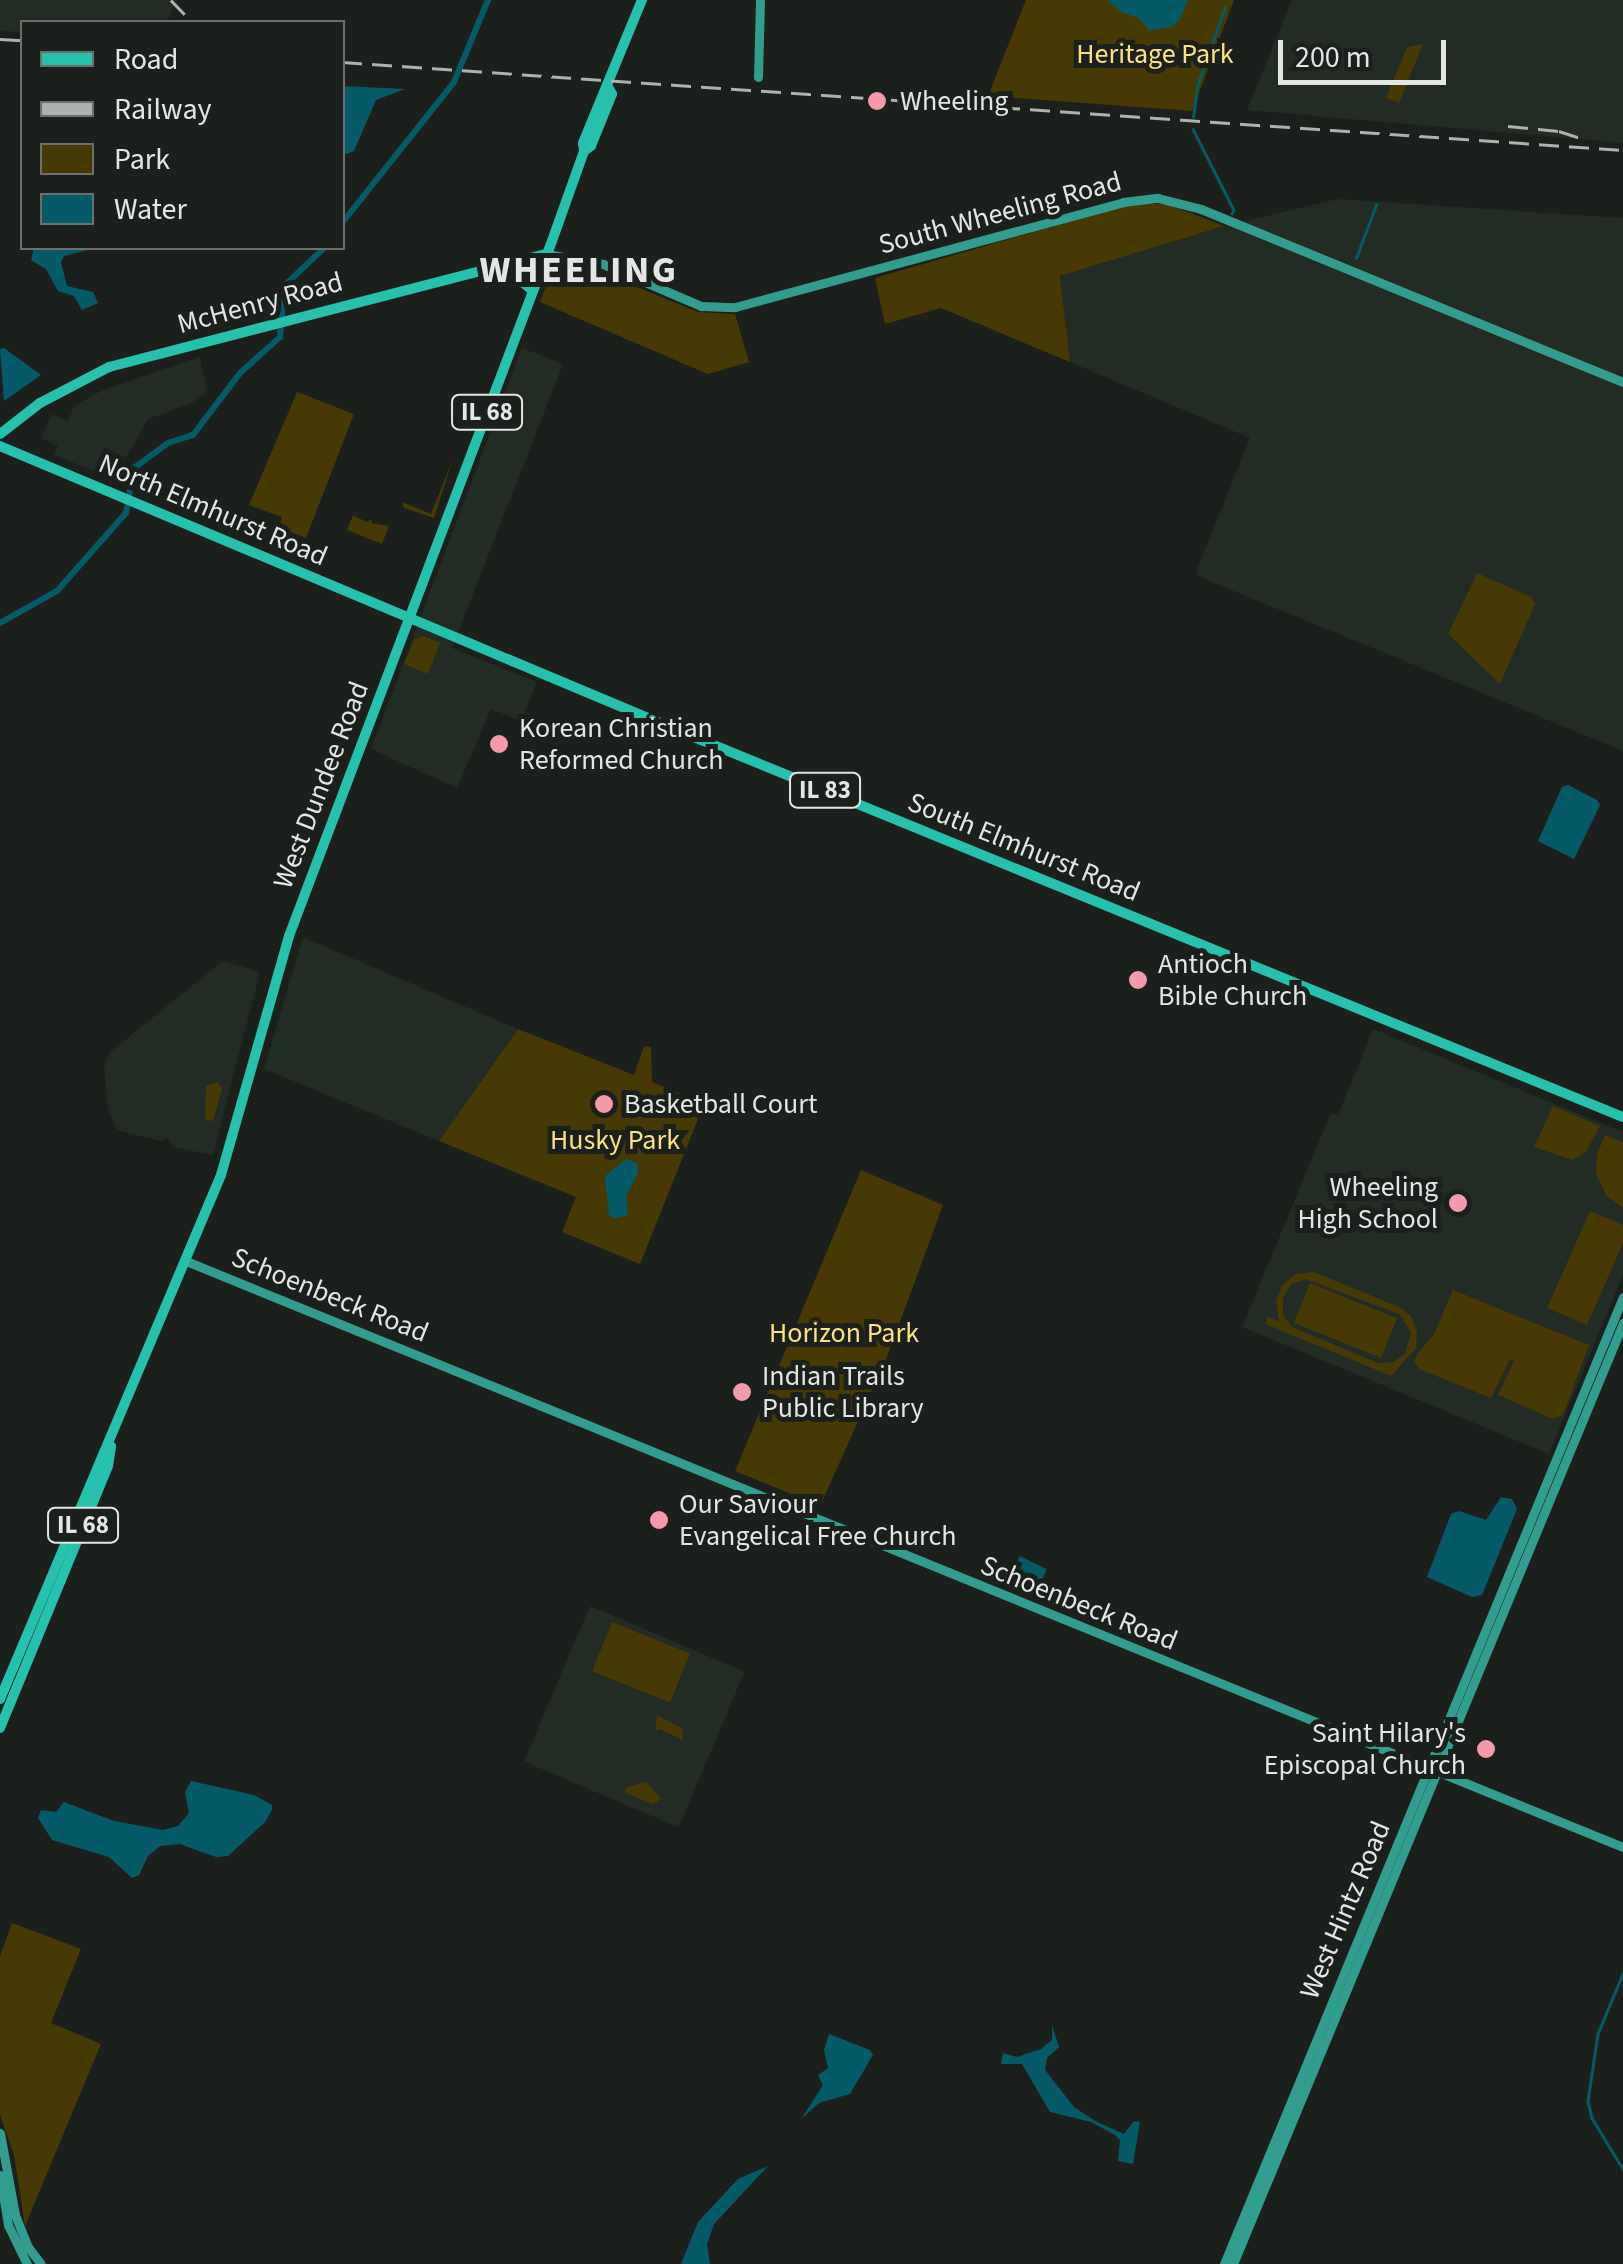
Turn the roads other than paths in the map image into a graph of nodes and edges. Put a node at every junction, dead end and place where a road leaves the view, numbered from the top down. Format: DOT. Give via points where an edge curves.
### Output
graph roads {
  1 [pos="642,0"];
  2 [pos="760,0"];
  3 [pos="758,76"];
  4 [pos="547,254"];
  5 [pos="502,265"];
  6 [pos="533,291"];
  7 [pos="1623,382"];
  8 [pos="0,434"];
  9 [pos="0,446"];
  10 [pos="409,617"];
  11 [pos="1623,1117"];
  12 [pos="186,1261"];
  13 [pos="1623,1297"];
  14 [pos="1623,1323"];
  15 [pos="113,1439"];
  16 [pos="0,1699"];
  17 [pos="0,1728"];
  18 [pos="1434,1770"];
  19 [pos="1623,1846"];
  20 [pos="0,2133"];
  21 [pos="0,2175"];
  22 [pos="26,2262"];
  23 [pos="41,2264"];
  24 [pos="1224,2264"];
  25 [pos="1234,2264"];
  1 -- 4 [label="main road, West Dundee Road / IL 68" via="583,142"];
  2 -- 3 [label="main road"];
  4 -- 5 [label="main road, McHenry Road"];
  4 -- 6 [label="main road, West Dundee Road / IL 68"];
  4 -- 7 [label="main road, South Wheeling Road" via="602,264 701,306 735,307 1158,198 1201,209"];
  5 -- 6 [label="main road"];
  5 -- 8 [label="main road, McHenry Road" via="110,366 40,403"];
  6 -- 10 [label="main road, West Dundee Road / IL 68"];
  9 -- 10 [label="main road, North Elmhurst Road / IL 83"];
  10 -- 11 [label="main road, South Elmhurst Road / IL 83"];
  10 -- 12 [label="main road, West Dundee Road / IL 68" via="288,936 231,1142"];
  12 -- 15 [label="main road, West Dundee Road / IL 68"];
  12 -- 18 [label="main road, Schoenbeck Road"];
  13 -- 18 [label="main road, West Hintz Road"];
  14 -- 18 [label="main road, West Hintz Road"];
  15 -- 16 [label="main road, IL 68"];
  15 -- 17 [label="main road, IL 68" via="108,1466"];
  18 -- 19 [label="main road, Schoenbeck Road"];
  18 -- 24 [label="main road, West Hintz Road"];
  18 -- 25 [label="main road, West Hintz Road"];
  20 -- 23 [label="main road" via="16,2215"];
  21 -- 22 [label="main road" via="8,2225"];
}
